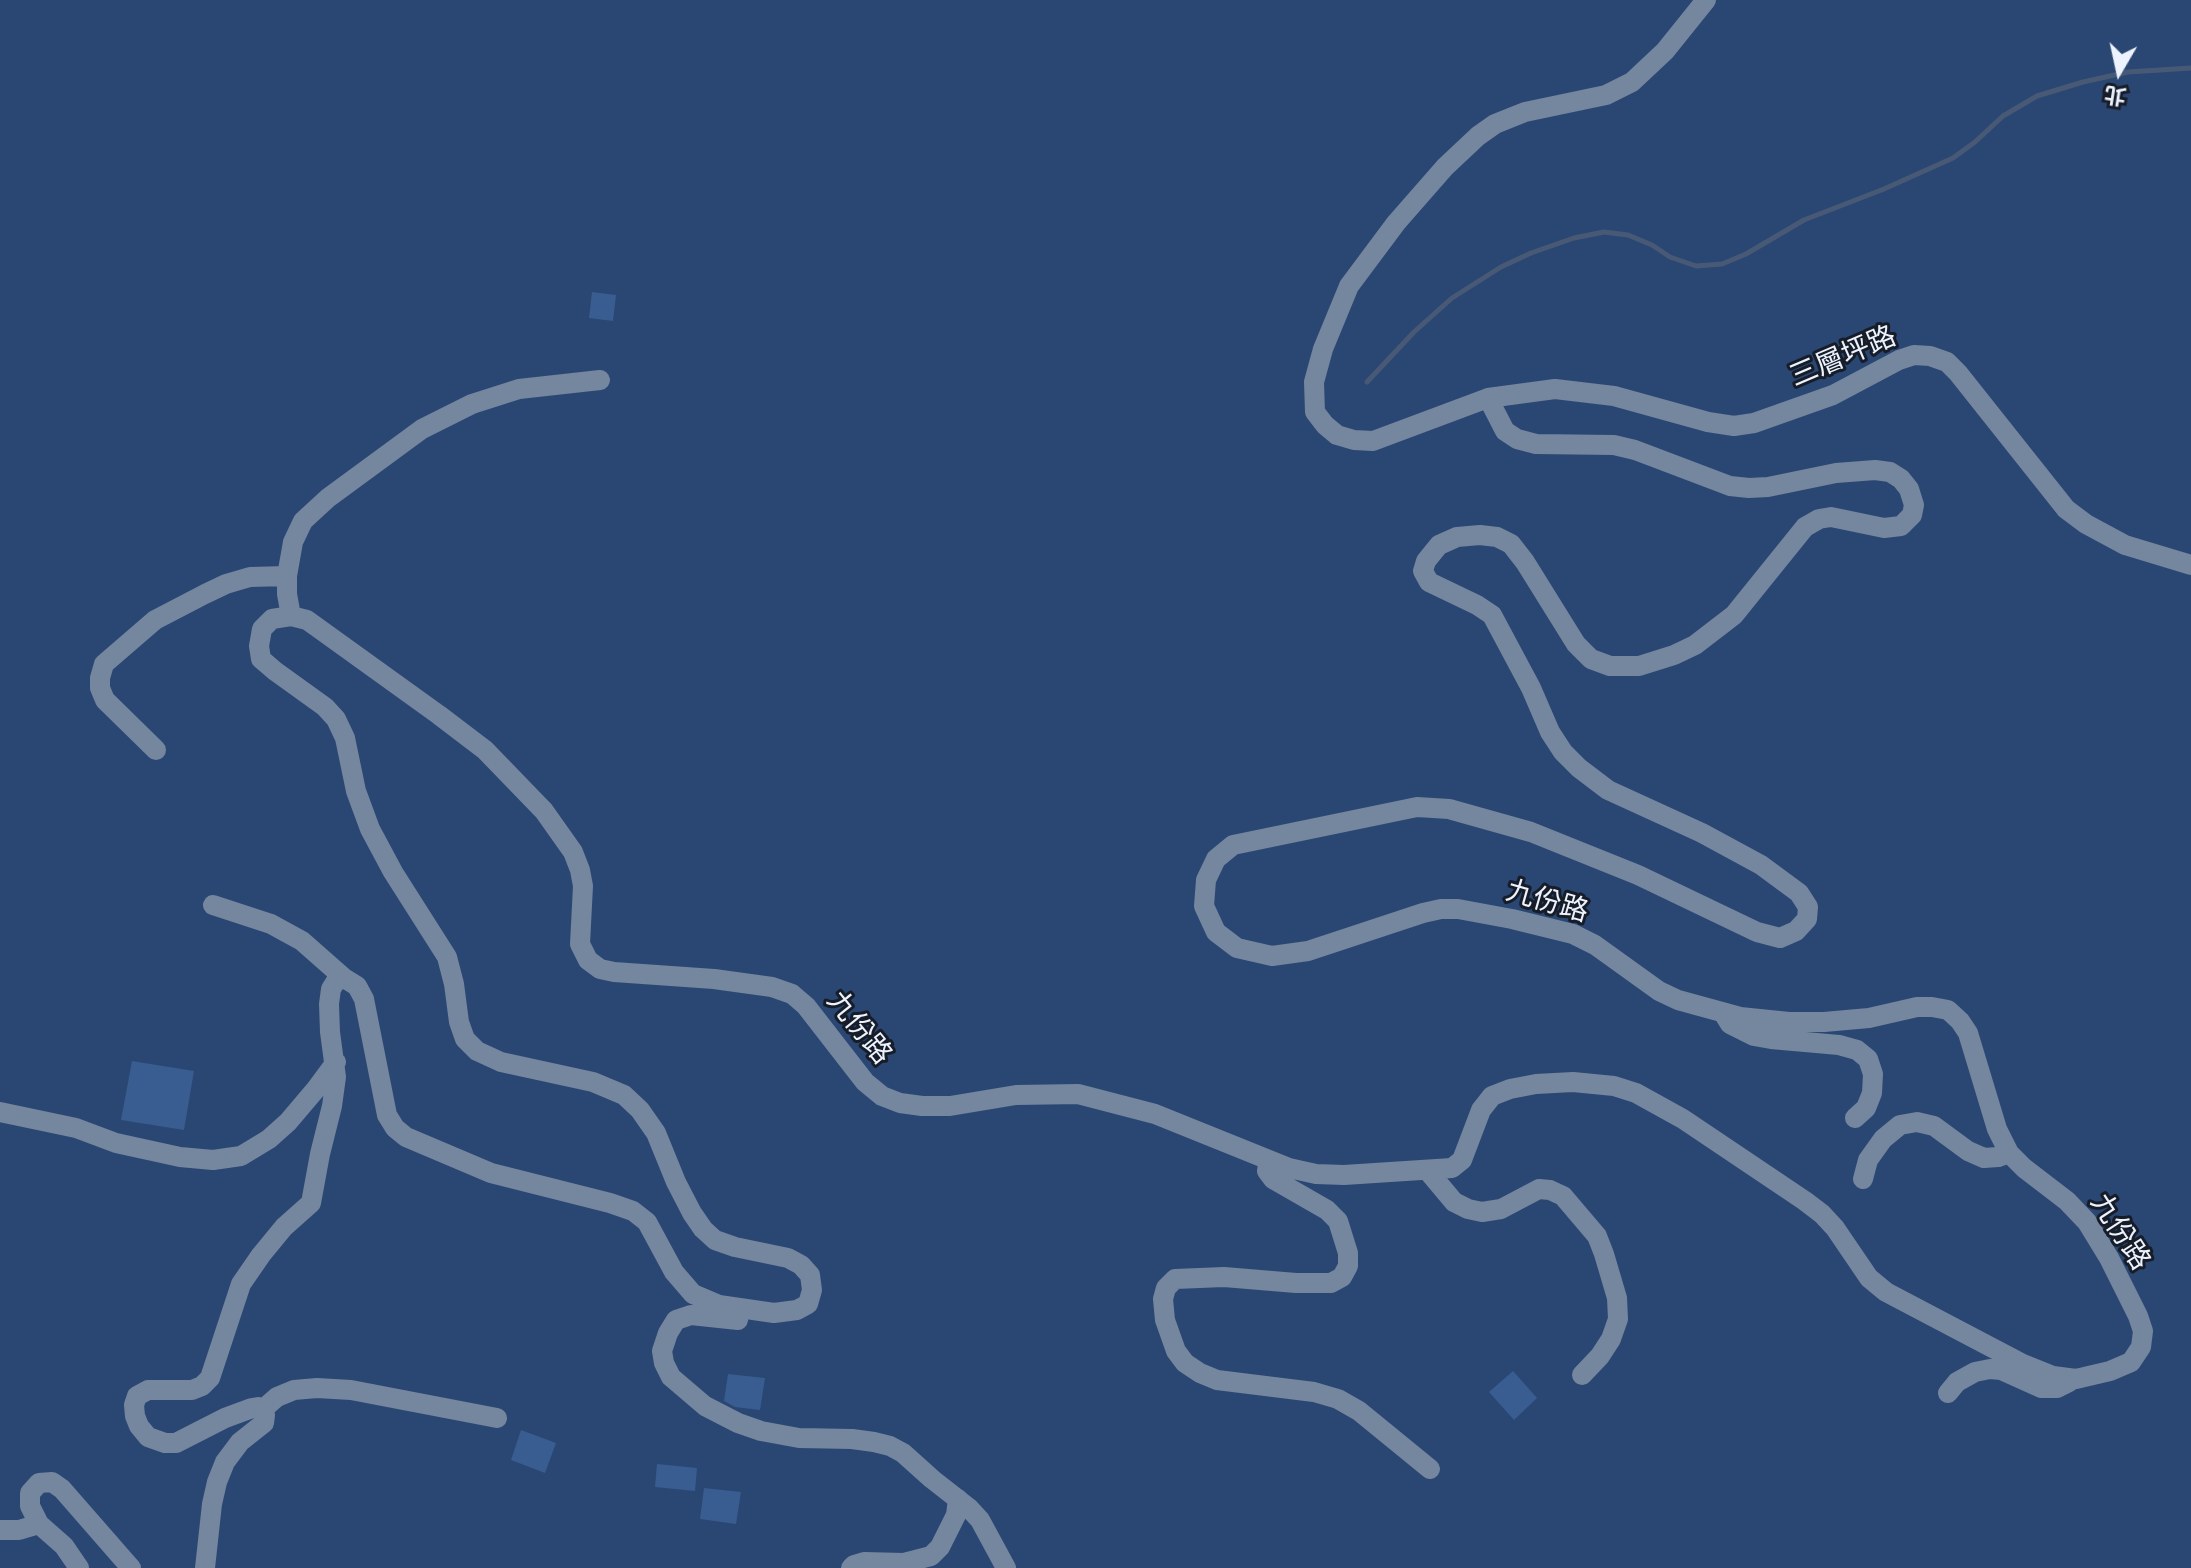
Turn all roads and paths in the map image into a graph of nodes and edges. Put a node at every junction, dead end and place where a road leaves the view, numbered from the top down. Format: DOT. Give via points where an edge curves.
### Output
graph roads {
  1 [pos="1706,0"];
  2 [pos="600,380"];
  3 [pos="1488,398"];
  4 [pos="2191,565"];
  5 [pos="287,576"];
  6 [pos="291,616"];
  7 [pos="156,750"];
  8 [pos="213,905"];
  9 [pos="344,978"];
  10 [pos="1722,1013"];
  11 [pos="336,1062"];
  12 [pos="0,1112"];
  13 [pos="1855,1118"];
  14 [pos="2009,1153"];
  15 [pos="1269,1160"];
  16 [pos="1428,1171"];
  17 [pos="1863,1179"];
  18 [pos="781,1312"];
  19 [pos="1582,1375"];
  20 [pos="2076,1379"];
  21 [pos="1948,1393"];
  22 [pos="262,1410"];
  23 [pos="497,1418"];
  24 [pos="1430,1469"];
  25 [pos="958,1499"];
  26 [pos="39,1524"];
  27 [pos="0,1530"];
  28 [pos="79,1568"];
  29 [pos="131,1568"];
  30 [pos="205,1568"];
  31 [pos="851,1568"];
  32 [pos="1006,1568"];
  1 -- 3 [label="street, 三層坪路" via="1632,82 1606,95 1525,112 1478,136 1396,223 1349,286 1314,382 1315,412 1337,435 1373,441"];
  2 -- 5 [label="street" via="519,389 472,404 422,429 303,521"];
  3 -- 4 [label="street, 三層坪路" via="1555,389 1614,396 1734,426 1833,395 1899,360 1930,356 1958,373 2066,509 2125,545"];
  3 -- 10 [label="street, 九份路" via="1505,431 1536,444 1614,445 1749,488 1875,470 1890,472 1909,489 1912,515 1901,526 1819,519 1805,527 1734,615 1695,645 1639,666 1610,666 1591,659 1525,562 1511,544 1497,537 1457,537 1439,545 1423,571 1429,582 1492,615 1550,732 1579,768 1608,790 1761,865 1799,893 1808,907 1807,919 1780,938 1757,932 1531,832 1449,809 1417,807 1233,845 1216,859 1206,880 1204,906 1216,932 1237,948 1272,956 1308,951 1441,909 1512,919 1573,934 1668,996"];
  5 -- 6 [label="street"];
  5 -- 7 [label="street" via="250,577 205,594 155,620 104,664 100,688 105,700"];
  6 -- 15 [label="street, 九份路" via="333,637 473,741 544,811 580,870 580,944 600,969 714,979 792,994 865,1082 900,1103 950,1106 1016,1095 1078,1094 1155,1114"];
  6 -- 18 [label="street" via="272,619 262,629 261,659 336,719 370,829 447,957 465,1039 501,1062 593,1082 624,1095 656,1133 703,1229 735,1247 788,1258 810,1275 808,1304"];
  8 -- 9 [label="street" via="271,924 302,941"];
  9 -- 11 [label="street" via="331,989 329,1004"];
  9 -- 18 [label="street" via="364,999 387,1115 406,1137 491,1173 633,1211 647,1222 674,1272 693,1294 719,1305"];
  10 -- 13 [label="street" via="1730,1024 1754,1036 1857,1050 1868,1059 1873,1074 1866,1108"];
  10 -- 14 [label="street, 九份路" via="1824,1022 1917,1007 1948,1010 1968,1033"];
  11 -- 12 [label="street" via="288,1122 241,1156 180,1157"];
  11 -- 22 [label="street" via="311,1203 276,1236 241,1284 210,1378 192,1390 148,1390 134,1405 139,1426 148,1437 165,1443 176,1443 252,1408"];
  14 -- 17 [label="street" via="1984,1158 1934,1126 1900,1125 1868,1160"];
  14 -- 20 [label="street, 九份路" via="2087,1222 2143,1331 2131,1362"];
  15 -- 16 [label="street, 九份路" via="1316,1174"];
  15 -- 24 [label="street" via="1267,1171 1273,1179 1338,1221 1348,1266 1331,1283 1175,1279 1163,1299 1176,1351 1185,1363 1217,1380 1338,1399"];
  16 -- 19 [label="street" via="1454,1202 1482,1212 1501,1209 1539,1189 1550,1190 1563,1196 1597,1236 1617,1298 1618,1319 1611,1339"];
  16 -- 20 [label="street, 九份路" via="1452,1168 1462,1160 1481,1110 1492,1096 1510,1089 1573,1082 1636,1093 1822,1214 1869,1278 1886,1292 2023,1364"];
  18 -- 25 [label="street" via="734,1321 691,1315 676,1320 662,1351 671,1377 705,1406 761,1431 890,1446"];
  20 -- 21 [label="street" via="2041,1388 1990,1369 1957,1382"];
  22 -- 23 [label="street" via="294,1390 317,1388"];
  22 -- 30 [label="street" via="264,1423 240,1442 217,1482"];
  25 -- 31 [label="street" via="956,1515 931,1556 904,1563 864,1562"];
  25 -- 32 [label="street" via="980,1520"];
  26 -- 27 [label="street"];
  26 -- 28 [label="street"];
  26 -- 29 [label="street" via="30,1493 39,1483 52,1482"];
}
